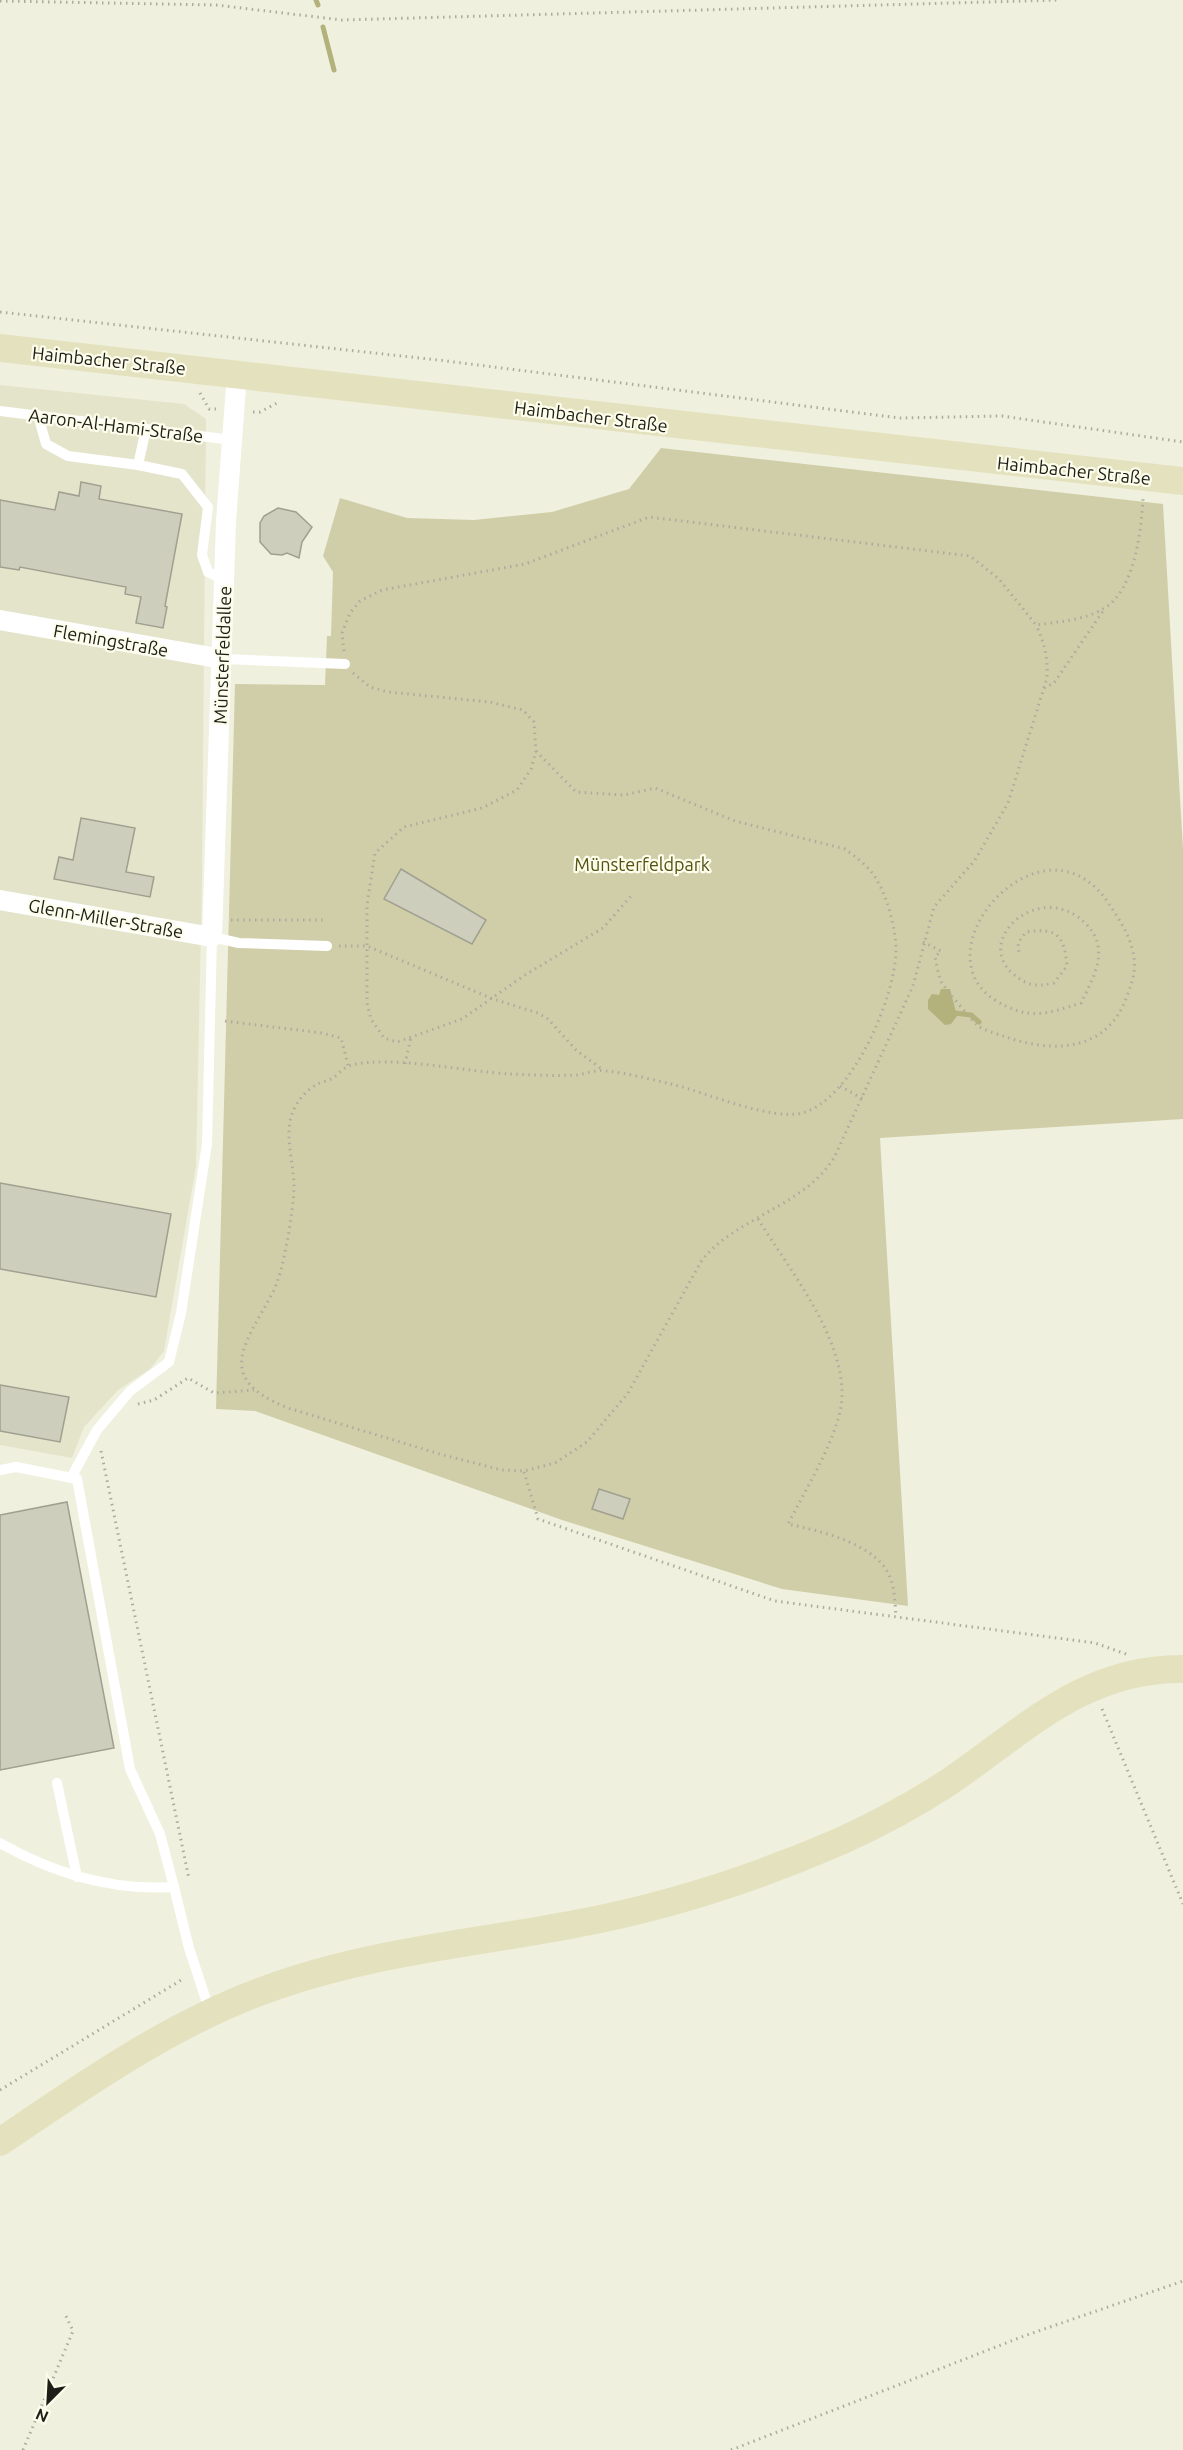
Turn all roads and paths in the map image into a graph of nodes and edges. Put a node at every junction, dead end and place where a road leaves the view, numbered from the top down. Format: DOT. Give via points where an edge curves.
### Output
graph roads {
  1 [pos="1060,0"];
  2 [pos="0,1"];
  3 [pos="0,312"];
  4 [pos="0,348"];
  5 [pos="237,373"];
  6 [pos="0,411"];
  7 [pos="38,415"];
  8 [pos="146,429"];
  9 [pos="232,440"];
  10 [pos="1183,442"];
  11 [pos="138,465"];
  12 [pos="1144,476"];
  13 [pos="1183,481"];
  14 [pos="224,580"];
  15 [pos="1104,609"];
  16 [pos="0,620"];
  17 [pos="1036,625"];
  18 [pos="223,659"];
  19 [pos="345,664"];
  20 [pos="1044,688"];
  21 [pos="536,751"];
  22 [pos="632,896"];
  23 [pos="0,900"];
  24 [pos="231,920"];
  25 [pos="326,920"];
  26 [pos="212,937"];
  27 [pos="923,942"];
  28 [pos="327,946"];
  29 [pos="367,946"];
  30 [pos="1020,953"];
  31 [pos="493,999"];
  32 [pos="210,1019"];
  33 [pos="411,1036"];
  34 [pos="405,1064"];
  35 [pos="348,1065"];
  36 [pos="603,1070"];
  37 [pos="840,1086"];
  38 [pos="863,1099"];
  39 [pos="758,1219"];
  40 [pos="254,1390"];
  41 [pos="121,1402"];
  42 [pos="97,1430"];
  43 [pos="0,1470"];
  44 [pos="524,1471"];
  45 [pos="71,1478"];
  46 [pos="896,1617"];
  47 [pos="1183,1669"];
  48 [pos="1141,1671"];
  49 [pos="1093,1685"];
  50 [pos="57,1783"];
  51 [pos="0,1843"];
  52 [pos="76,1877"];
  53 [pos="190,1885"];
  54 [pos="174,1887"];
  55 [pos="1183,1904"];
  56 [pos="197,1971"];
  57 [pos="211,2012"];
  58 [pos="0,2090"];
  59 [pos="0,2142"];
  60 [pos="1183,2281"];
  61 [pos="65,2314"];
  62 [pos="23,2450"];
  63 [pos="731,2450"];
  1 -- 2 [label="path" via="342,20 216,5"];
  3 -- 10 [label="path" via="438,360 900,418 1002,416"];
  4 -- 5 [label="street, Haimbacher Straße"];
  5 -- 9 [label="street, Münsterfeldallee"];
  5 -- 12 [label="street, Haimbacher Straße" via="668,425"];
  6 -- 7 [label="lane, Aaron-Al-Hami-Straße"];
  7 -- 8 [label="lane, Aaron-Al-Hami-Straße"];
  7 -- 11 [label="lane" via="46,444 68,456"];
  8 -- 9 [label="lane, Aaron-Al-Hami-Straße"];
  8 -- 11 [label="lane"];
  9 -- 14 [label="street, Münsterfeldallee"];
  11 -- 14 [label="lane" via="182,474 208,507 202,555 208,572"];
  12 -- 13 [label="street, Haimbacher Straße"];
  12 -- 15 [label="path" via="1136,556 1129,576"];
  14 -- 18 [label="street, Münsterfeldallee"];
  15 -- 17 [label="path"];
  15 -- 20 [label="path" via="1054,682"];
  16 -- 18 [label="street, Flemingstraße"];
  17 -- 19 [label="path" via="999,579 970,556 649,517 525,564 382,590 360,601 350,613 342,633"];
  17 -- 20 [label="path" via="1048,658"];
  18 -- 19 [label="lane"];
  18 -- 26 [label="street, Münsterfeldallee"];
  19 -- 21 [label="path" via="369,687 388,692 490,702 523,710 534,722"];
  20 -- 27 [label="path" via="1008,802 975,860 934,907"];
  21 -- 29 [label="path" via="531,770 517,790 482,808 404,827 375,853 367,905"];
  21 -- 37 [label="path" via="576,792 624,795 655,788 735,822 845,849 859,859 876,878 889,911 896,950 882,1014"];
  22 -- 31 [label="path" via="603,928"];
  23 -- 26 [label="street, Glenn-Miller-Straße"];
  24 -- 25 [label="path"];
  26 -- 28 [label="lane" via="239,944"];
  26 -- 32 [label="lane"];
  27 -- 30 [label="path" via="941,951 935,957 941,982 978,1025 999,1035 1032,1046 1072,1044 1091,1039 1120,1016 1136,971 1132,946 1101,891 1083,877 1061,868 1006,886 982,914 970,943 971,970 981,991 1002,1004 1026,1014 1043,1015 1081,1003 1099,965 1093,932 1081,918 1058,906 1035,909 1018,918 1003,935 1000,953 1005,967 1035,987 1054,983 1067,966 1065,945 1058,934 1043,929 1026,932 1018,943"];
  27 -- 38 [label="path" via="913,986"];
  28 -- 29 [label="path"];
  29 -- 31 [label="path"];
  29 -- 33 [label="path" via="367,1003 371,1019 384,1038 397,1042"];
  31 -- 33 [label="path" via="462,1019"];
  31 -- 36 [label="path" via="548,1019 576,1050"];
  32 -- 35 [label="path" via="341,1038"];
  32 -- 41 [label="lane" via="207,1144 181,1313 169,1362"];
  33 -- 34 [label="path"];
  34 -- 35 [label="path"];
  34 -- 36 [label="path" via="512,1074 579,1075"];
  35 -- 40 [label="path" via="302,1096 291,1117 294,1188 276,1288 241,1356 242,1368"];
  36 -- 37 [label="path" via="676,1085 779,1115 801,1114 821,1104"];
  37 -- 38 [label="path"];
  38 -- 39 [label="path" via="823,1175"];
  39 -- 44 [label="path" via="714,1245 702,1260 628,1393 587,1442 555,1463"];
  39 -- 46 [label="path" via="832,1338 842,1379 840,1414 788,1524 826,1532 854,1544 878,1561 891,1579"];
  40 -- 41 [label="path" via="214,1393 188,1378 154,1400 138,1404"];
  40 -- 44 [label="path" via="288,1408 443,1455 502,1470"];
  41 -- 42 [label="lane"];
  42 -- 45 [label="lane"];
  42 -- 53 [label="path"];
  43 -- 45 [label="lane" via="16,1467"];
  44 -- 46 [label="path" via="537,1519 775,1601"];
  45 -- 54 [label="lane" via="76,1479 130,1769 160,1834"];
  46 -- 48 [label="path" via="1095,1643 1123,1651"];
  47 -- 48 [label="street"];
  48 -- 49 [label="street"];
  49 -- 55 [label="path"];
  49 -- 57 [label="street" via="914,1804 861,1832 768,1870 632,1912 318,1973"];
  50 -- 52 [label="lane"];
  51 -- 52 [label="lane"];
  52 -- 54 [label="lane" via="147,1889"];
  54 -- 56 [label="lane"];
  56 -- 57 [label="lane"];
  56 -- 58 [label="path"];
  57 -- 59 [label="street" via="150,2046"];
  60 -- 63 [label="path" via="1024,2336"];
  61 -- 62 [label="path" via="73,2331"];
}
